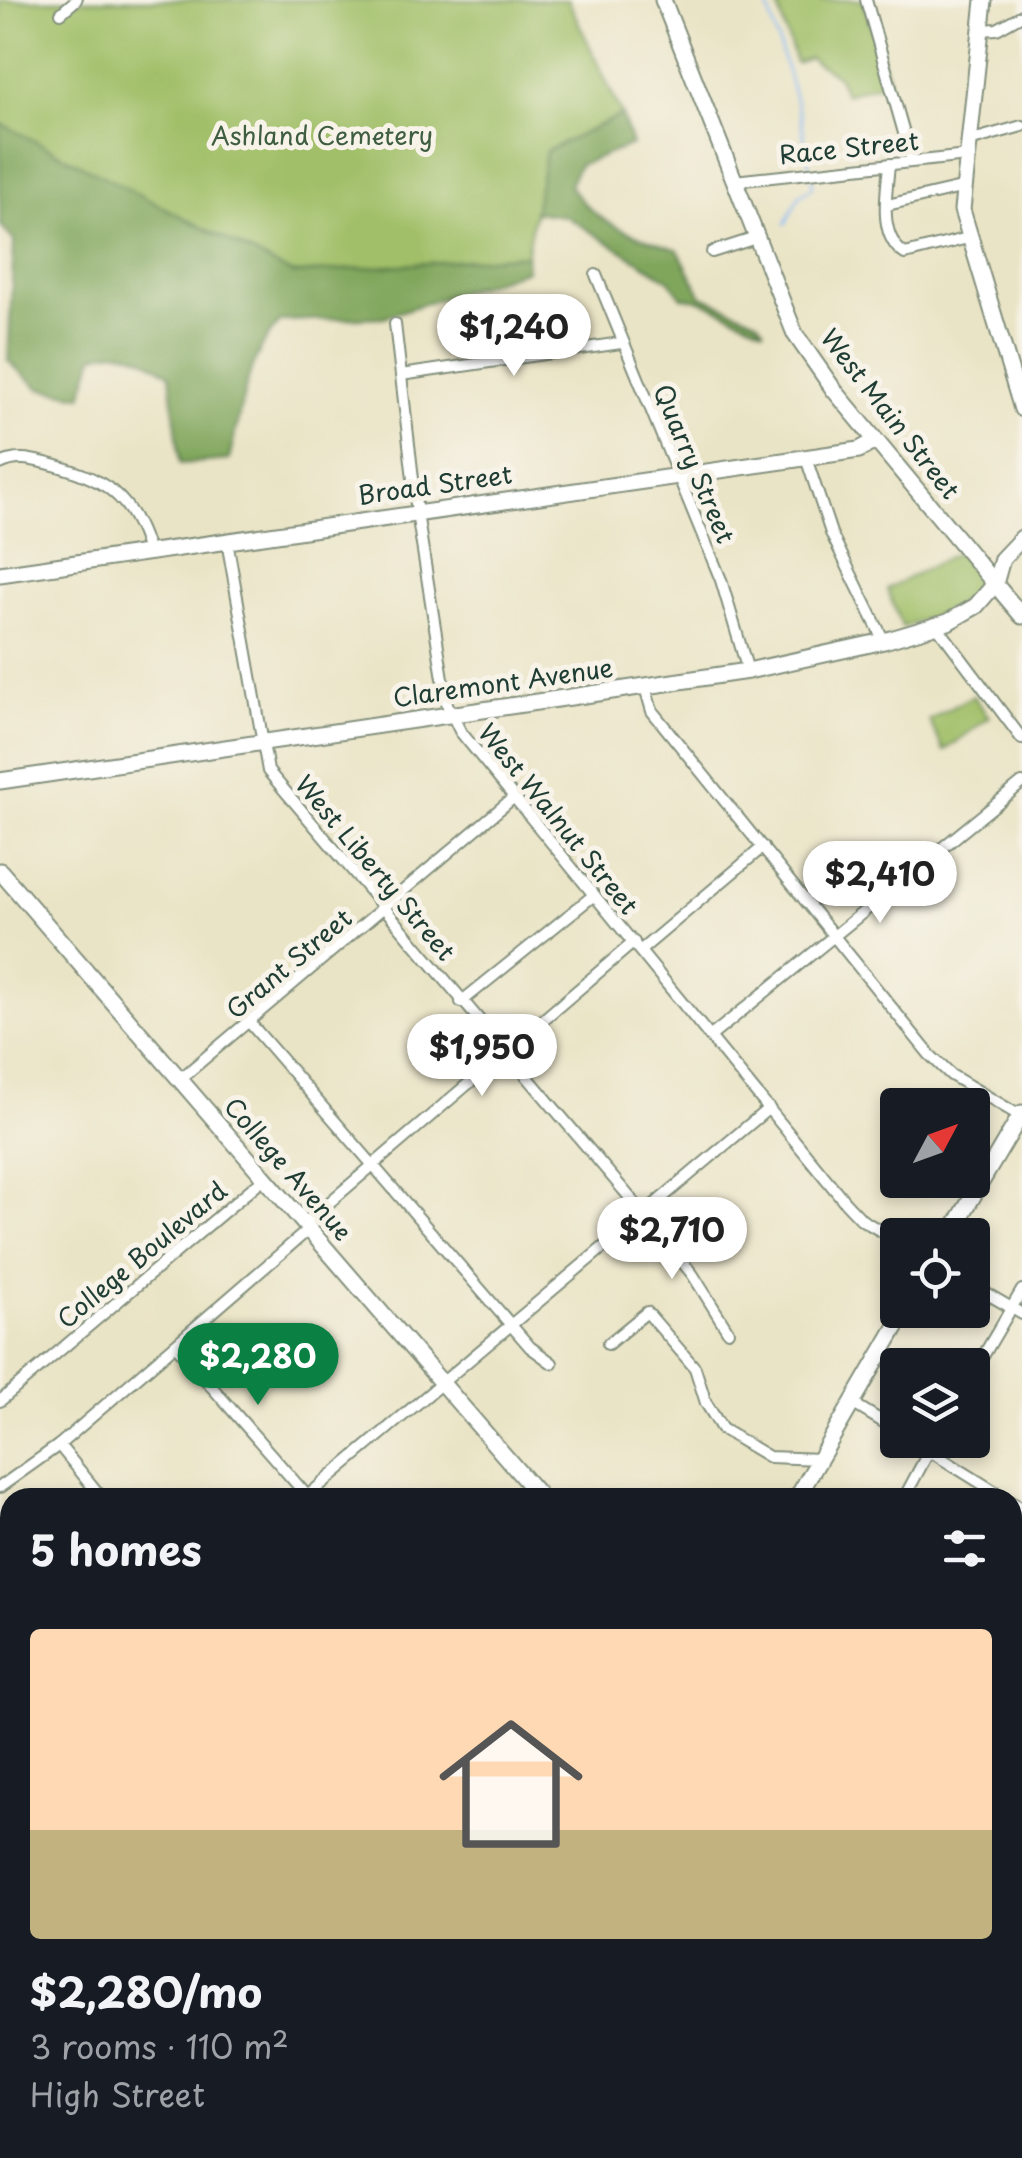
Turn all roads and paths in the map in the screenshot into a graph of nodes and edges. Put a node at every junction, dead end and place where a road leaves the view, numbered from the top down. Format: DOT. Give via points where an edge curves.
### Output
graph roads {
  1 [pos="76,0"];
  2 [pos="663,0"];
  3 [pos="866,0"];
  4 [pos="984,0"];
  5 [pos="62,13"];
  6 [pos="1022,15"];
  7 [pos="981,30"];
  8 [pos="1022,126"];
  9 [pos="968,149"];
  10 [pos="912,161"];
  11 [pos="888,164"];
  12 [pos="734,180"];
  13 [pos="961,188"];
  14 [pos="886,205"];
  15 [pos="756,238"];
  16 [pos="968,238"];
  17 [pos="712,252"];
  18 [pos="596,275"];
  19 [pos="394,324"];
  20 [pos="621,342"];
  21 [pos="401,376"];
  22 [pos="1022,409"];
  23 [pos="876,441"];
  24 [pos="806,458"];
  25 [pos="0,464"];
  26 [pos="677,476"];
  27 [pos="417,513"];
  28 [pos="1022,538"];
  29 [pos="226,541"];
  30 [pos="148,552"];
  31 [pos="0,574"];
  32 [pos="995,584"];
  33 [pos="1022,616"];
  34 [pos="936,626"];
  35 [pos="884,641"];
  36 [pos="748,671"];
  37 [pos="645,687"];
  38 [pos="452,715"];
  39 [pos="1022,738"];
  40 [pos="260,743"];
  41 [pos="0,781"];
  42 [pos="1022,783"];
  43 [pos="513,798"];
  44 [pos="762,847"];
  45 [pos="0,871"];
  46 [pos="594,895"];
  47 [pos="385,909"];
  48 [pos="836,936"];
  49 [pos="638,946"];
  50 [pos="461,1002"];
  51 [pos="250,1023"];
  52 [pos="712,1036"];
  53 [pos="504,1053"];
  54 [pos="179,1080"];
  55 [pos="769,1108"];
  56 [pos="1021,1115"];
  57 [pos="372,1166"];
  58 [pos="264,1178"];
  59 [pos="643,1213"];
  60 [pos="960,1218"];
  61 [pos="306,1228"];
  62 [pos="880,1230"];
  63 [pos="1022,1290"];
  64 [pos="990,1296"];
  65 [pos="1011,1308"];
  66 [pos="1022,1314"];
  67 [pos="512,1324"];
  68 [pos="896,1328"];
  69 [pos="728,1332"];
  70 [pos="608,1344"];
  71 [pos="176,1346"];
  72 [pos="987,1348"];
  73 [pos="552,1363"];
  74 [pos="438,1382"];
  75 [pos="0,1401"];
  76 [pos="852,1403"];
  77 [pos="880,1420"];
  78 [pos="59,1445"];
  79 [pos="925,1458"];
  80 [pos="950,1458"];
  81 [pos="820,1459"];
  82 [pos="0,1487"];
  83 [pos="94,1488"];
  84 [pos="299,1488"];
  85 [pos="317,1488"];
  86 [pos="532,1488"];
  87 [pos="804,1488"];
  88 [pos="909,1488"];
  89 [pos="990,1488"];
  1 -- 5 [label="street"];
  2 -- 12 [label="street, West Main Street"];
  3 -- 10 [label="street"];
  4 -- 7 [label="street"];
  6 -- 7 [label="street"];
  7 -- 9 [label="street"];
  8 -- 9 [label="street, Race Street"];
  9 -- 10 [label="street, Race Street"];
  9 -- 13 [label="street"];
  10 -- 11 [label="street, Race Street"];
  11 -- 12 [label="street, Race Street"];
  11 -- 14 [label="street"];
  12 -- 15 [label="street, West Main Street"];
  13 -- 14 [label="street"];
  13 -- 16 [label="street"];
  14 -- 16 [label="street" via="889,234 904,254"];
  15 -- 17 [label="street"];
  15 -- 23 [label="street, West Main Street" via="795,334"];
  16 -- 22 [label="street"];
  18 -- 20 [label="street, Quarry Street"];
  19 -- 21 [label="street, West Walnut Street"];
  20 -- 21 [label="street"];
  20 -- 26 [label="street, Quarry Street"];
  21 -- 27 [label="street, West Walnut Street"];
  23 -- 24 [label="street, Broad Street"];
  23 -- 32 [label="street, West Main Street"];
  24 -- 26 [label="street, Broad Street"];
  24 -- 35 [label="street" via="831,532"];
  25 -- 30 [label="street" via="29,459 102,482 132,513"];
  26 -- 27 [label="street, Broad Street"];
  26 -- 36 [label="street, Quarry Street" via="722,580"];
  27 -- 29 [label="street, Broad Street"];
  27 -- 38 [label="street, West Walnut Street"];
  28 -- 32 [label="street" via="1002,559"];
  29 -- 30 [label="street, Broad Street"];
  29 -- 40 [label="street, West Liberty Street"];
  30 -- 31 [label="street, Broad Street"];
  32 -- 33 [label="street, West Main Street"];
  32 -- 34 [label="street, Claremont Avenue" via="967,612"];
  34 -- 35 [label="street, Claremont Avenue"];
  34 -- 39 [label="street"];
  35 -- 36 [label="street, Claremont Avenue"];
  36 -- 37 [label="street, Claremont Avenue"];
  37 -- 38 [label="street, Claremont Avenue"];
  37 -- 44 [label="street" via="652,711"];
  38 -- 40 [label="street, Claremont Avenue"];
  38 -- 43 [label="street, West Walnut Street"];
  40 -- 41 [label="street, Claremont Avenue"];
  40 -- 47 [label="street, West Liberty Street" via="268,771"];
  42 -- 48 [label="street"];
  43 -- 46 [label="street, West Walnut Street"];
  43 -- 47 [label="street, Grant Street"];
  44 -- 48 [label="street"];
  44 -- 49 [label="street"];
  45 -- 54 [label="street, College Avenue"];
  46 -- 49 [label="street, West Walnut Street"];
  46 -- 50 [label="street"];
  47 -- 50 [label="street, West Liberty Street"];
  47 -- 51 [label="street, Grant Street"];
  48 -- 52 [label="street"];
  48 -- 56 [label="street" via="941,1066"];
  49 -- 52 [label="street, West Walnut Street"];
  49 -- 53 [label="street"];
  50 -- 53 [label="street, West Liberty Street"];
  51 -- 54 [label="street, Grant Street"];
  51 -- 57 [label="street"];
  52 -- 55 [label="street, West Walnut Street"];
  53 -- 57 [label="street"];
  53 -- 59 [label="street, West Liberty Street"];
  54 -- 58 [label="street, College Avenue"];
  55 -- 59 [label="street"];
  55 -- 62 [label="street, West Walnut Street" via="845,1202"];
  56 -- 60 [label="street"];
  57 -- 61 [label="street"];
  57 -- 67 [label="street"];
  58 -- 61 [label="street, College Avenue"];
  58 -- 75 [label="street, College Boulevard"];
  59 -- 67 [label="street"];
  59 -- 69 [label="street, West Liberty Street"];
  61 -- 71 [label="street"];
  61 -- 74 [label="street, College Avenue"];
  63 -- 65 [label="street"];
  64 -- 65 [label="street"];
  65 -- 66 [label="street"];
  65 -- 72 [label="street"];
  67 -- 73 [label="street"];
  67 -- 74 [label="street"];
  68 -- 76 [label="street"];
  70 -- 81 [label="street" via="647,1312 695,1368 722,1429 769,1457"];
  71 -- 78 [label="street"];
  71 -- 84 [label="street"];
  74 -- 85 [label="street"];
  74 -- 86 [label="street, College Avenue"];
  76 -- 77 [label="street"];
  76 -- 81 [label="street"];
  78 -- 82 [label="street"];
  78 -- 83 [label="street"];
  79 -- 88 [label="street"];
  80 -- 89 [label="street"];
  81 -- 87 [label="street"];
}
